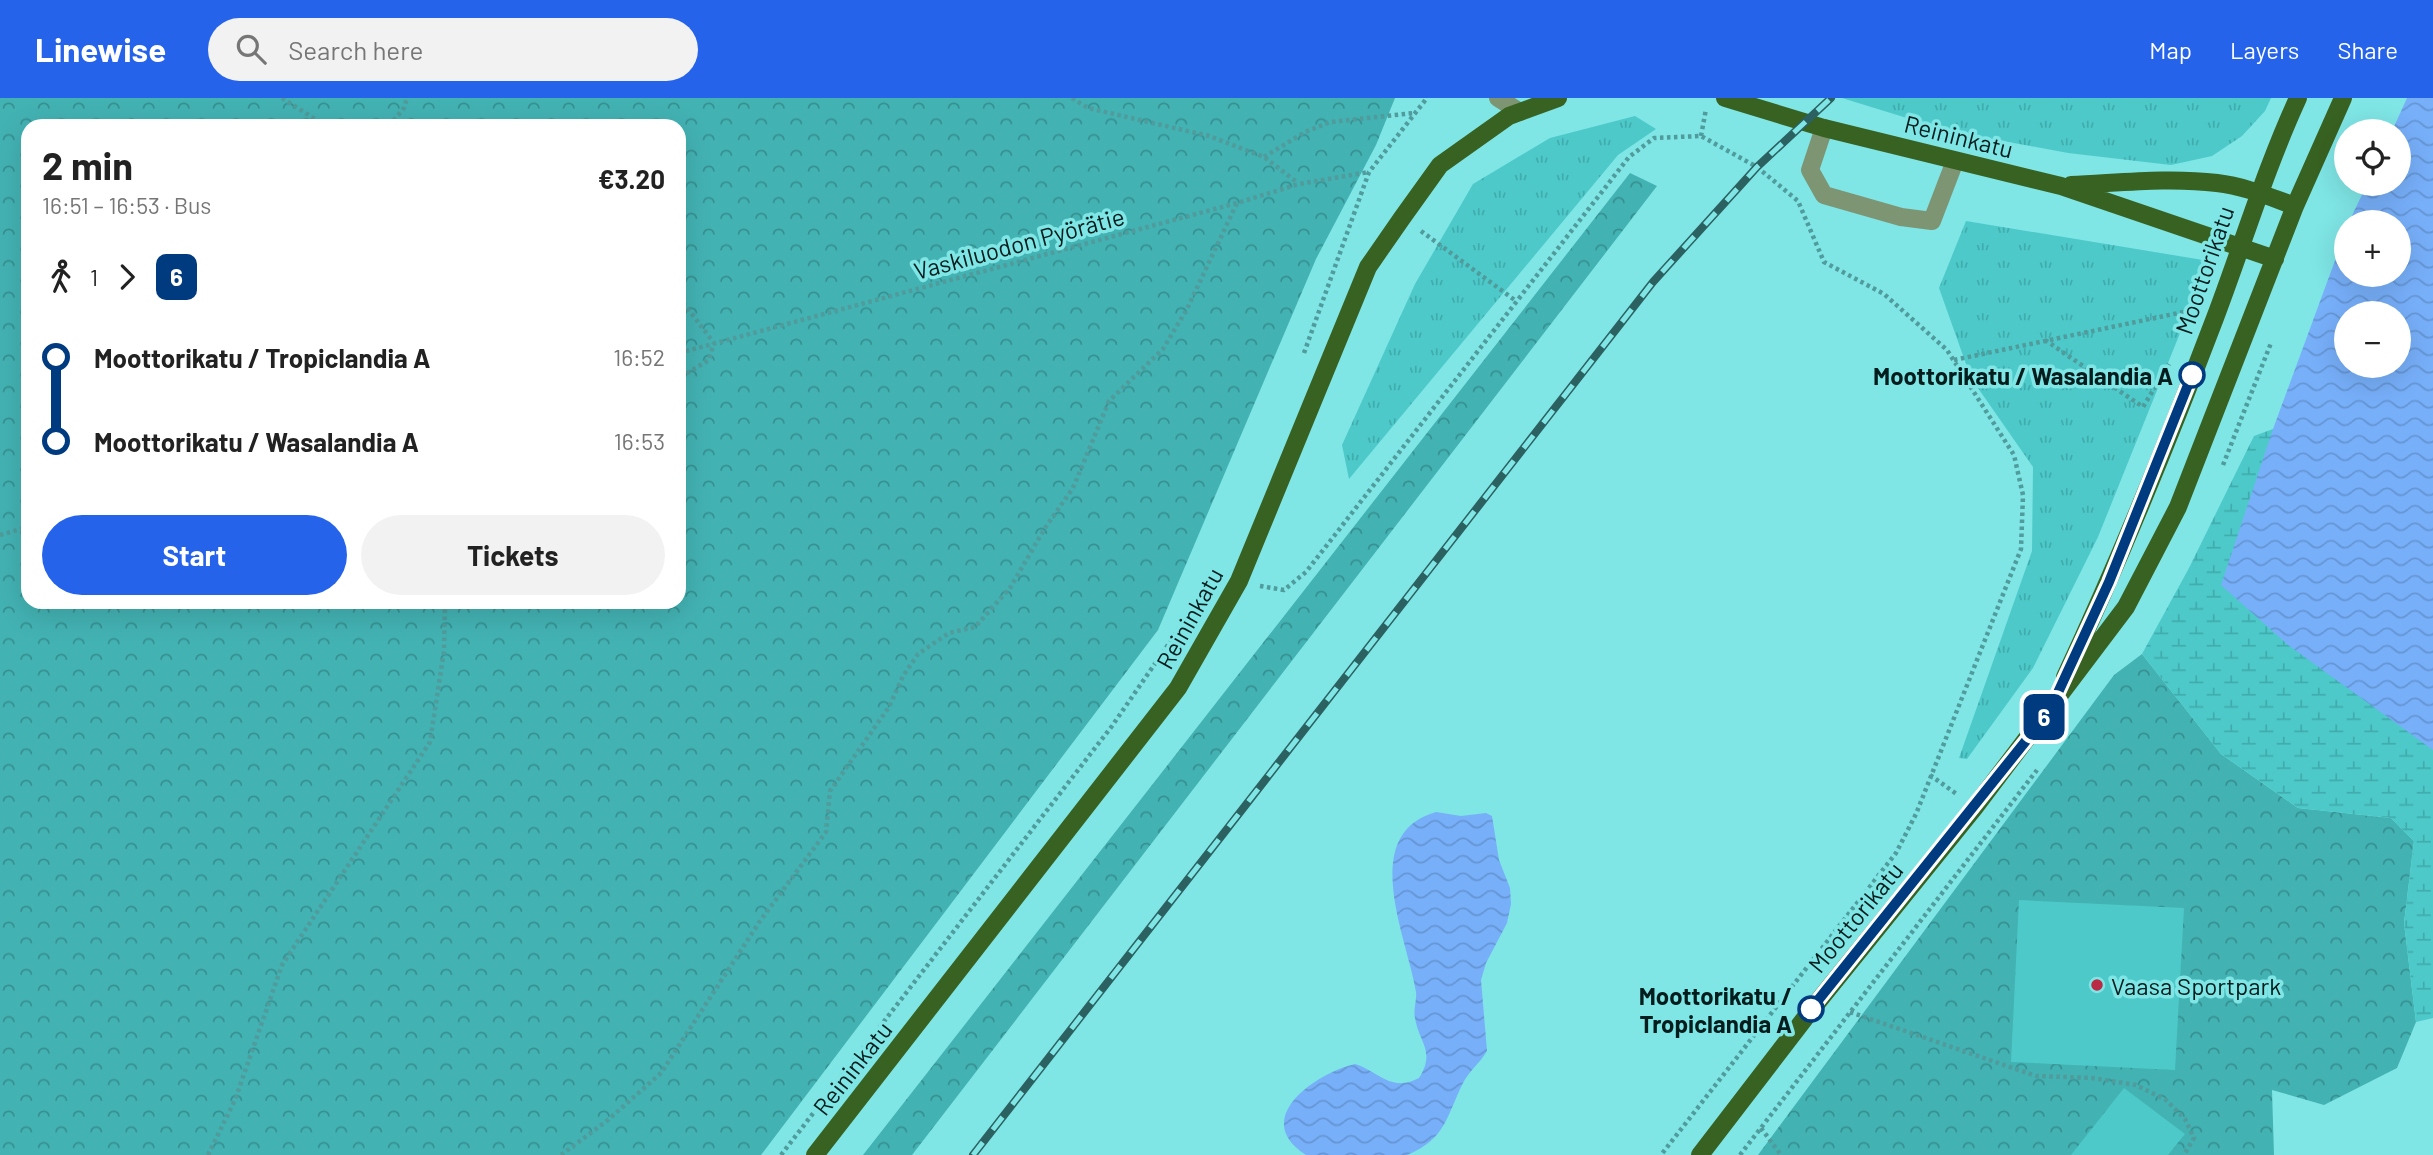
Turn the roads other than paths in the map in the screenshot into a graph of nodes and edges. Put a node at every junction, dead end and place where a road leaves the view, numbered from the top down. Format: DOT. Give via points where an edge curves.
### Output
graph roads {
  1 [pos="1498,98"];
  2 [pos="1558,98"];
  3 [pos="1725,98"];
  4 [pos="2298,98"];
  5 [pos="2343,98"];
  6 [pos="1520,111"];
  7 [pos="1824,128"];
  8 [pos="1955,162"];
  9 [pos="2061,186"];
  10 [pos="2258,192"];
  11 [pos="2295,206"];
  12 [pos="2238,248"];
  13 [pos="2275,259"];
  14 [pos="2049,712"];
  15 [pos="815,1155"];
  16 [pos="1700,1155"];
  1 -- 6 [label="street"];
  2 -- 6 [label="main road, Reininkatu"];
  3 -- 7 [label="main road, Reininkatu"];
  4 -- 10 [label="main road, Moottorikatu"];
  5 -- 11 [label="main road, Moottorikatu"];
  6 -- 15 [label="main road, Reininkatu" via="1440,165 1368,267 1239,582 1178,688"];
  7 -- 8 [label="main road, Reininkatu"];
  7 -- 8 [label="street" via="1810,170 1824,195 1901,217 1932,221"];
  8 -- 9 [label="main road, Reininkatu"];
  9 -- 10 [label="main road, Reininkatu" via="2192,182"];
  9 -- 12 [label="main road, Reininkatu"];
  10 -- 11 [label="main road, Reininkatu"];
  10 -- 12 [label="main road, Moottorikatu"];
  11 -- 13 [label="main road, Moottorikatu"];
  12 -- 13 [label="main road, Reininkatu"];
  12 -- 14 [label="main road, Moottorikatu" via="2216,315 2109,582"];
  13 -- 14 [label="main road, Moottorikatu" via="2178,507 2126,607"];
  14 -- 16 [label="main road, Moottorikatu"];
}
